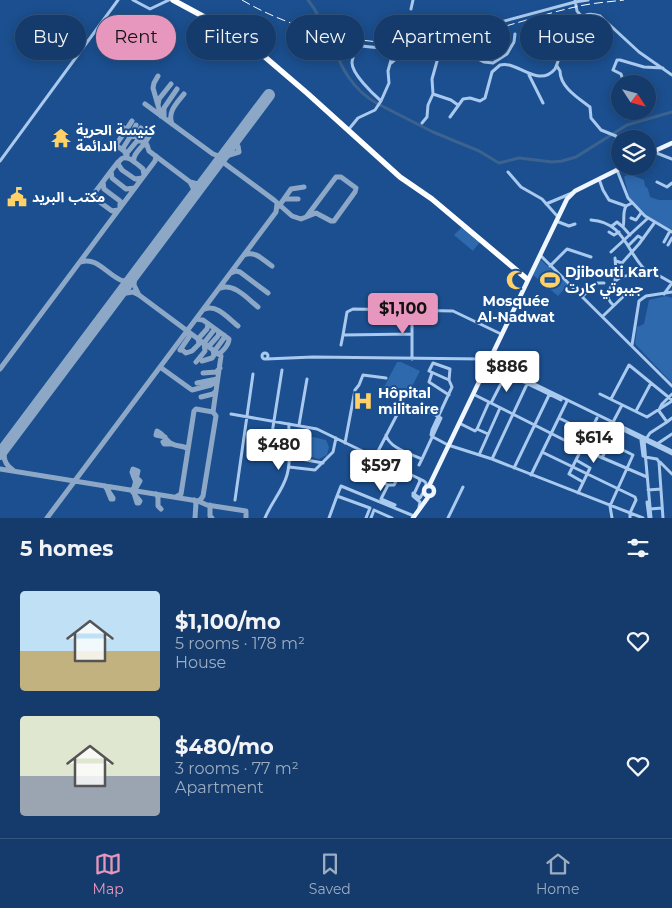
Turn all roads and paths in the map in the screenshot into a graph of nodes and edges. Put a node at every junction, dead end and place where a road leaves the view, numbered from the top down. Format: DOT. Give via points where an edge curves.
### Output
graph roads {
  1 [pos="118,0"];
  2 [pos="133,0"];
  3 [pos="171,0"];
  4 [pos="413,0"];
  5 [pos="588,0"];
  6 [pos="575,1"];
  7 [pos="411,9"];
  8 [pos="580,15"];
  9 [pos="510,19"];
  10 [pos="613,28"];
  11 [pos="516,34"];
  12 [pos="353,60"];
  13 [pos="392,60"];
  14 [pos="394,60"];
  15 [pos="437,60"];
  16 [pos="481,60"];
  17 [pos="559,60"];
  18 [pos="391,63"];
  19 [pos="493,63"];
  20 [pos="557,66"];
  21 [pos="496,67"];
  22 [pos="663,68"];
  23 [pos="529,74"];
  24 [pos="621,75"];
  25 [pos="672,75"];
  26 [pos="433,94"];
  27 [pos="381,101"];
  28 [pos="543,103"];
  29 [pos="458,105"];
  30 [pos="450,117"];
  31 [pos="422,123"];
  32 [pos="348,130"];
  33 [pos="611,134"];
  34 [pos="672,143"];
  35 [pos="656,150"];
  36 [pos="656,152"];
  37 [pos="672,159"];
  38 [pos="0,161"];
  39 [pos="508,172"];
  40 [pos="611,173"];
  41 [pos="619,175"];
  42 [pos="599,179"];
  43 [pos="657,182"];
  44 [pos="672,183"];
  45 [pos="575,191"];
  46 [pos="632,202"];
  47 [pos="546,204"];
  48 [pos="626,206"];
  49 [pos="641,213"];
  50 [pos="631,218"];
  51 [pos="648,218"];
  52 [pos="557,219"];
  53 [pos="591,220"];
  54 [pos="655,222"];
  55 [pos="575,224"];
  56 [pos="612,226"];
  57 [pos="623,227"];
  58 [pos="671,231"];
  59 [pos="609,232"];
  60 [pos="619,232"];
  61 [pos="630,235"];
  62 [pos="672,238"];
  63 [pos="643,239"];
  64 [pos="624,240"];
  65 [pos="628,246"];
  66 [pos="632,251"];
  67 [pos="611,252"];
  68 [pos="539,255"];
  69 [pos="591,257"];
  70 [pos="550,266"];
  71 [pos="646,271"];
  72 [pos="526,274"];
  73 [pos="615,279"];
  74 [pos="604,283"];
  75 [pos="672,283"];
  76 [pos="524,286"];
  77 [pos="672,292"];
  78 [pos="626,293"];
  79 [pos="664,294"];
  80 [pos="582,297"];
  81 [pos="614,306"];
  82 [pos="412,310"];
  83 [pos="603,316"];
  84 [pos="412,334"];
  85 [pos="501,334"];
  86 [pos="343,335"];
  87 [pos="341,345"];
  88 [pos="632,345"];
  89 [pos="492,353"];
  90 [pos="267,357"];
  91 [pos="412,359"];
  92 [pos="524,359"];
  93 [pos="480,361"];
  94 [pos="487,363"];
  95 [pos="282,370"];
  96 [pos="432,372"];
  97 [pos="253,374"];
  98 [pos="506,374"];
  99 [pos="482,375"];
  100 [pos="515,377"];
  101 [pos="386,378"];
  102 [pos="307,379"];
  103 [pos="449,380"];
  104 [pos="528,383"];
  105 [pos="651,383"];
  106 [pos="672,386"];
  107 [pos="550,393"];
  108 [pos="472,394"];
  109 [pos="600,394"];
  110 [pos="672,394"];
  111 [pos="449,395"];
  112 [pos="668,397"];
  113 [pos="610,399"];
  114 [pos="672,401"];
  115 [pos="567,402"];
  116 [pos="490,403"];
  117 [pos="622,405"];
  118 [pos="500,408"];
  119 [pos="636,411"];
  120 [pos="659,411"];
  121 [pos="232,414"];
  122 [pos="513,414"];
  123 [pos="438,416"];
  124 [pos="246,417"];
  125 [pos="559,418"];
  126 [pos="597,418"];
  127 [pos="672,418"];
  128 [pos="273,421"];
  129 [pos="666,422"];
  130 [pos="459,423"];
  131 [pos="289,424"];
  132 [pos="613,424"];
  133 [pos="300,425"];
  134 [pos="534,425"];
  135 [pos="477,429"];
  136 [pos="488,434"];
  137 [pos="551,434"];
  138 [pos="590,434"];
  139 [pos="672,434"];
  140 [pos="386,435"];
  141 [pos="433,437"];
  142 [pos="336,438"];
  143 [pos="644,441"];
  144 [pos="345,443"];
  145 [pos="609,443"];
  146 [pos="657,444"];
  147 [pos="448,445"];
  148 [pos="582,449"];
  149 [pos="289,451"];
  150 [pos="542,452"];
  151 [pos="672,453"];
  152 [pos="479,455"];
  153 [pos="290,457"];
  154 [pos="645,457"];
  155 [pos="376,458"];
  156 [pos="602,458"];
  157 [pos="422,459"];
  158 [pos="492,459"];
  159 [pos="576,460"];
  160 [pos="659,462"];
  161 [pos="323,463"];
  162 [pos="419,466"];
  163 [pos="289,467"];
  164 [pos="573,467"];
  165 [pos="514,468"];
  166 [pos="402,470"];
  167 [pos="627,470"];
  168 [pos="531,474"];
  169 [pos="587,474"];
  170 [pos="672,474"];
  171 [pos="646,477"];
  172 [pos="419,479"];
  173 [pos="375,480"];
  174 [pos="398,480"];
  175 [pos="584,482"];
  176 [pos="388,485"];
  177 [pos="463,487"];
  178 [pos="428,489"];
  179 [pos="618,489"];
  180 [pos="661,489"];
  181 [pos="648,490"];
  182 [pos="578,493"];
  183 [pos="337,496"];
  184 [pos="235,500"];
  185 [pos="395,505"];
  186 [pos="610,506"];
  187 [pos="419,507"];
  188 [pos="370,508"];
  189 [pos="662,508"];
  190 [pos="650,509"];
  191 [pos="374,510"];
  192 [pos="630,516"];
  193 [pos="413,517"];
  194 [pos="265,518"];
  195 [pos="329,518"];
  196 [pos="366,518"];
  197 [pos="371,518"];
  198 [pos="392,518"];
  199 [pos="448,518"];
  200 [pos="612,518"];
  201 [pos="643,518"];
  202 [pos="650,518"];
  203 [pos="663,518"];
  1 -- 38 [label="street"];
  2 -- 3 [label="street" via="150,9"];
  3 -- 32 [label="highway" via="251,45"];
  4 -- 7 [label="street"];
  5 -- 6 [label="street"];
  6 -- 8 [label="street"];
  6 -- 9 [label="street"];
  10 -- 22 [label="street"];
  11 -- 19 [label="street" via="507,54"];
  12 -- 27 [label="street" via="353,68"];
  13 -- 18 [label="street"];
  14 -- 18 [label="street"];
  15 -- 26 [label="street"];
  16 -- 19 [label="street"];
  17 -- 20 [label="street"];
  18 -- 27 [label="street" via="389,83"];
  19 -- 21 [label="street"];
  20 -- 23 [label="street" via="552,73"];
  20 -- 33 [label="street" via="560,78 568,88 590,107 591,118 601,130"];
  21 -- 23 [label="street" via="506,64"];
  21 -- 29 [label="street" via="485,98 480,101 466,98"];
  22 -- 24 [label="street" via="617,60 613,70"];
  22 -- 25 [label="street"];
  23 -- 28 [label="street"];
  26 -- 29 [label="street"];
  26 -- 31 [label="street" via="427,119"];
  27 -- 32 [label="street" via="376,110 358,118"];
  29 -- 30 [label="street"];
  32 -- 72 [label="highway" via="400,177"];
  34 -- 35 [label="main road"];
  36 -- 37 [label="street"];
  39 -- 47 [label="street" via="521,187"];
  40 -- 42 [label="main road"];
  41 -- 46 [label="street"];
  42 -- 45 [label="main road"];
  42 -- 48 [label="street" via="609,200"];
  43 -- 44 [label="street" via="667,187"];
  45 -- 47 [label="street"];
  45 -- 52 [label="main road"];
  46 -- 48 [label="street"];
  46 -- 49 [label="street"];
  47 -- 52 [label="street"];
  48 -- 57 [label="street"];
  49 -- 50 [label="street" via="636,220"];
  49 -- 51 [label="street"];
  51 -- 54 [label="street"];
  51 -- 61 [label="street"];
  52 -- 55 [label="street" via="569,226"];
  52 -- 68 [label="main road"];
  53 -- 56 [label="street" via="604,221"];
  54 -- 58 [label="street"];
  54 -- 63 [label="street"];
  56 -- 57 [label="street" via="617,222"];
  56 -- 60 [label="street"];
  57 -- 61 [label="street"];
  58 -- 62 [label="street" via="666,243"];
  59 -- 60 [label="street" via="614,236"];
  60 -- 64 [label="street"];
  61 -- 64 [label="street"];
  63 -- 65 [label="street" via="638,236"];
  63 -- 66 [label="street"];
  64 -- 65 [label="street"];
  64 -- 67 [label="street"];
  65 -- 66 [label="street"];
  66 -- 71 [label="street"];
  66 -- 73 [label="street" via="622,263 616,260"];
  68 -- 70 [label="street"];
  68 -- 72 [label="main road"];
  69 -- 70 [label="street" via="566,249"];
  70 -- 80 [label="street"];
  71 -- 73 [label="street"];
  71 -- 75 [label="street" via="650,270"];
  72 -- 76 [label="highway"];
  73 -- 81 [label="street" via="608,295"];
  74 -- 80 [label="street" via="596,283"];
  75 -- 79 [label="street"];
  76 -- 85 [label="main road"];
  77 -- 79 [label="street"];
  78 -- 81 [label="street"];
  79 -- 88 [label="street" via="646,296 639,301"];
  80 -- 83 [label="street"];
  81 -- 83 [label="street"];
  82 -- 84 [label="street"];
  82 -- 85 [label="street" via="453,311"];
  82 -- 86 [label="street" via="350,309"];
  83 -- 88 [label="street"];
  84 -- 86 [label="street"];
  84 -- 91 [label="street"];
  85 -- 89 [label="main road"];
  86 -- 87 [label="street"];
  88 -- 106 [label="street"];
  89 -- 93 [label="main road"];
  89 -- 94 [label="main road"];
  90 -- 91 [label="street"];
  91 -- 93 [label="street"];
  92 -- 100 [label="street"];
  93 -- 94 [label="street"];
  93 -- 99 [label="main road"];
  94 -- 98 [label="street"];
  94 -- 99 [label="main road"];
  94 -- 100 [label="street"];
  95 -- 128 [label="street"];
  96 -- 103 [label="street"];
  96 -- 103 [label="street" via="429,371 433,363 450,369"];
  96 -- 111 [label="street" via="429,382"];
  97 -- 124 [label="street"];
  98 -- 100 [label="street"];
  98 -- 116 [label="street"];
  99 -- 108 [label="main road"];
  100 -- 104 [label="street"];
  101 -- 144 [label="street" via="363,375 356,390"];
  102 -- 133 [label="street"];
  103 -- 111 [label="street" via="452,386"];
  104 -- 107 [label="street"];
  104 -- 122 [label="street"];
  105 -- 112 [label="street"];
  105 -- 113 [label="street" via="628,365"];
  105 -- 119 [label="street"];
  107 -- 115 [label="street"];
  107 -- 134 [label="street"];
  108 -- 116 [label="street"];
  108 -- 130 [label="main road"];
  109 -- 113 [label="street"];
  110 -- 112 [label="street"];
  111 -- 123 [label="street"];
  112 -- 114 [label="street"];
  112 -- 120 [label="street"];
  113 -- 117 [label="street"];
  114 -- 120 [label="street"];
  115 -- 125 [label="street"];
  115 -- 126 [label="street"];
  115 -- 132 [label="street"];
  116 -- 118 [label="street"];
  116 -- 135 [label="street"];
  117 -- 119 [label="street"];
  117 -- 132 [label="street"];
  118 -- 122 [label="street"];
  118 -- 136 [label="street"];
  119 -- 120 [label="street" via="649,417"];
  120 -- 129 [label="street"];
  121 -- 124 [label="street"];
  122 -- 134 [label="street"];
  122 -- 158 [label="street"];
  123 -- 140 [label="street" via="422,408 412,411 401,407"];
  123 -- 141 [label="street" via="432,430"];
  124 -- 128 [label="street"];
  124 -- 184 [label="street"];
  125 -- 137 [label="street"];
  125 -- 138 [label="street"];
  126 -- 132 [label="street"];
  126 -- 138 [label="street"];
  127 -- 129 [label="street"];
  128 -- 131 [label="street"];
  128 -- 149 [label="street" via="270,446"];
  129 -- 143 [label="street"];
  130 -- 135 [label="street" via="474,431"];
  130 -- 147 [label="main road"];
  131 -- 133 [label="street"];
  131 -- 149 [label="street"];
  132 -- 143 [label="street"];
  133 -- 142 [label="street"];
  134 -- 137 [label="street"];
  134 -- 165 [label="street"];
  135 -- 136 [label="street"];
  136 -- 152 [label="street"];
  137 -- 148 [label="street"];
  137 -- 150 [label="street"];
  138 -- 145 [label="street"];
  138 -- 148 [label="street"];
  139 -- 146 [label="street"];
  140 -- 155 [label="street"];
  140 -- 157 [label="street" via="390,444"];
  141 -- 147 [label="street"];
  141 -- 157 [label="street"];
  142 -- 144 [label="street"];
  142 -- 161 [label="street" via="333,452"];
  143 -- 146 [label="street"];
  143 -- 151 [label="street"];
  143 -- 154 [label="street"];
  143 -- 171 [label="street"];
  144 -- 155 [label="street"];
  145 -- 156 [label="street"];
  145 -- 167 [label="street" via="632,454"];
  146 -- 151 [label="street"];
  147 -- 152 [label="street"];
  147 -- 178 [label="main road"];
  148 -- 156 [label="street"];
  148 -- 159 [label="street"];
  149 -- 153 [label="street"];
  150 -- 164 [label="street"];
  150 -- 168 [label="street"];
  152 -- 158 [label="street"];
  153 -- 161 [label="street"];
  153 -- 163 [label="street"];
  154 -- 160 [label="street"];
  154 -- 171 [label="street"];
  155 -- 166 [label="street"];
  155 -- 174 [label="street" via="378,468"];
  156 -- 167 [label="street"];
  157 -- 162 [label="street"];
  158 -- 165 [label="street"];
  159 -- 164 [label="street"];
  159 -- 169 [label="street" via="589,467"];
  160 -- 170 [label="street"];
  160 -- 180 [label="street"];
  161 -- 163 [label="street" via="313,471"];
  163 -- 194 [label="street" via="283,486"];
  164 -- 169 [label="street"];
  164 -- 175 [label="street" via="570,475"];
  165 -- 168 [label="street"];
  166 -- 172 [label="street"];
  166 -- 174 [label="street"];
  167 -- 171 [label="street"];
  167 -- 179 [label="street"];
  168 -- 182 [label="street"];
  169 -- 175 [label="street"];
  169 -- 179 [label="street"];
  171 -- 181 [label="street"];
  171 -- 202 [label="street"];
  172 -- 178 [label="street"];
  172 -- 178 [label="street" via="414,494 420,498"];
  172 -- 187 [label="street" via="413,495 419,501"];
  173 -- 176 [label="street"];
  174 -- 176 [label="street" via="394,485"];
  175 -- 182 [label="street"];
  176 -- 185 [label="street" via="381,498"];
  177 -- 199 [label="street"];
  178 -- 187 [label="main road"];
  178 -- 193 [label="main road"];
  179 -- 186 [label="street"];
  179 -- 192 [label="street" via="636,498"];
  180 -- 181 [label="street"];
  180 -- 189 [label="street"];
  181 -- 190 [label="street"];
  182 -- 186 [label="street"];
  183 -- 188 [label="street"];
  183 -- 193 [label="street" via="341,486"];
  183 -- 195 [label="street"];
  186 -- 192 [label="street"];
  186 -- 200 [label="street"];
  187 -- 193 [label="main road"];
  188 -- 191 [label="street"];
  188 -- 196 [label="street"];
  189 -- 190 [label="street"];
  189 -- 203 [label="street"];
  190 -- 202 [label="street"];
  191 -- 197 [label="street"];
  191 -- 198 [label="street"];
  192 -- 201 [label="street"];
}
